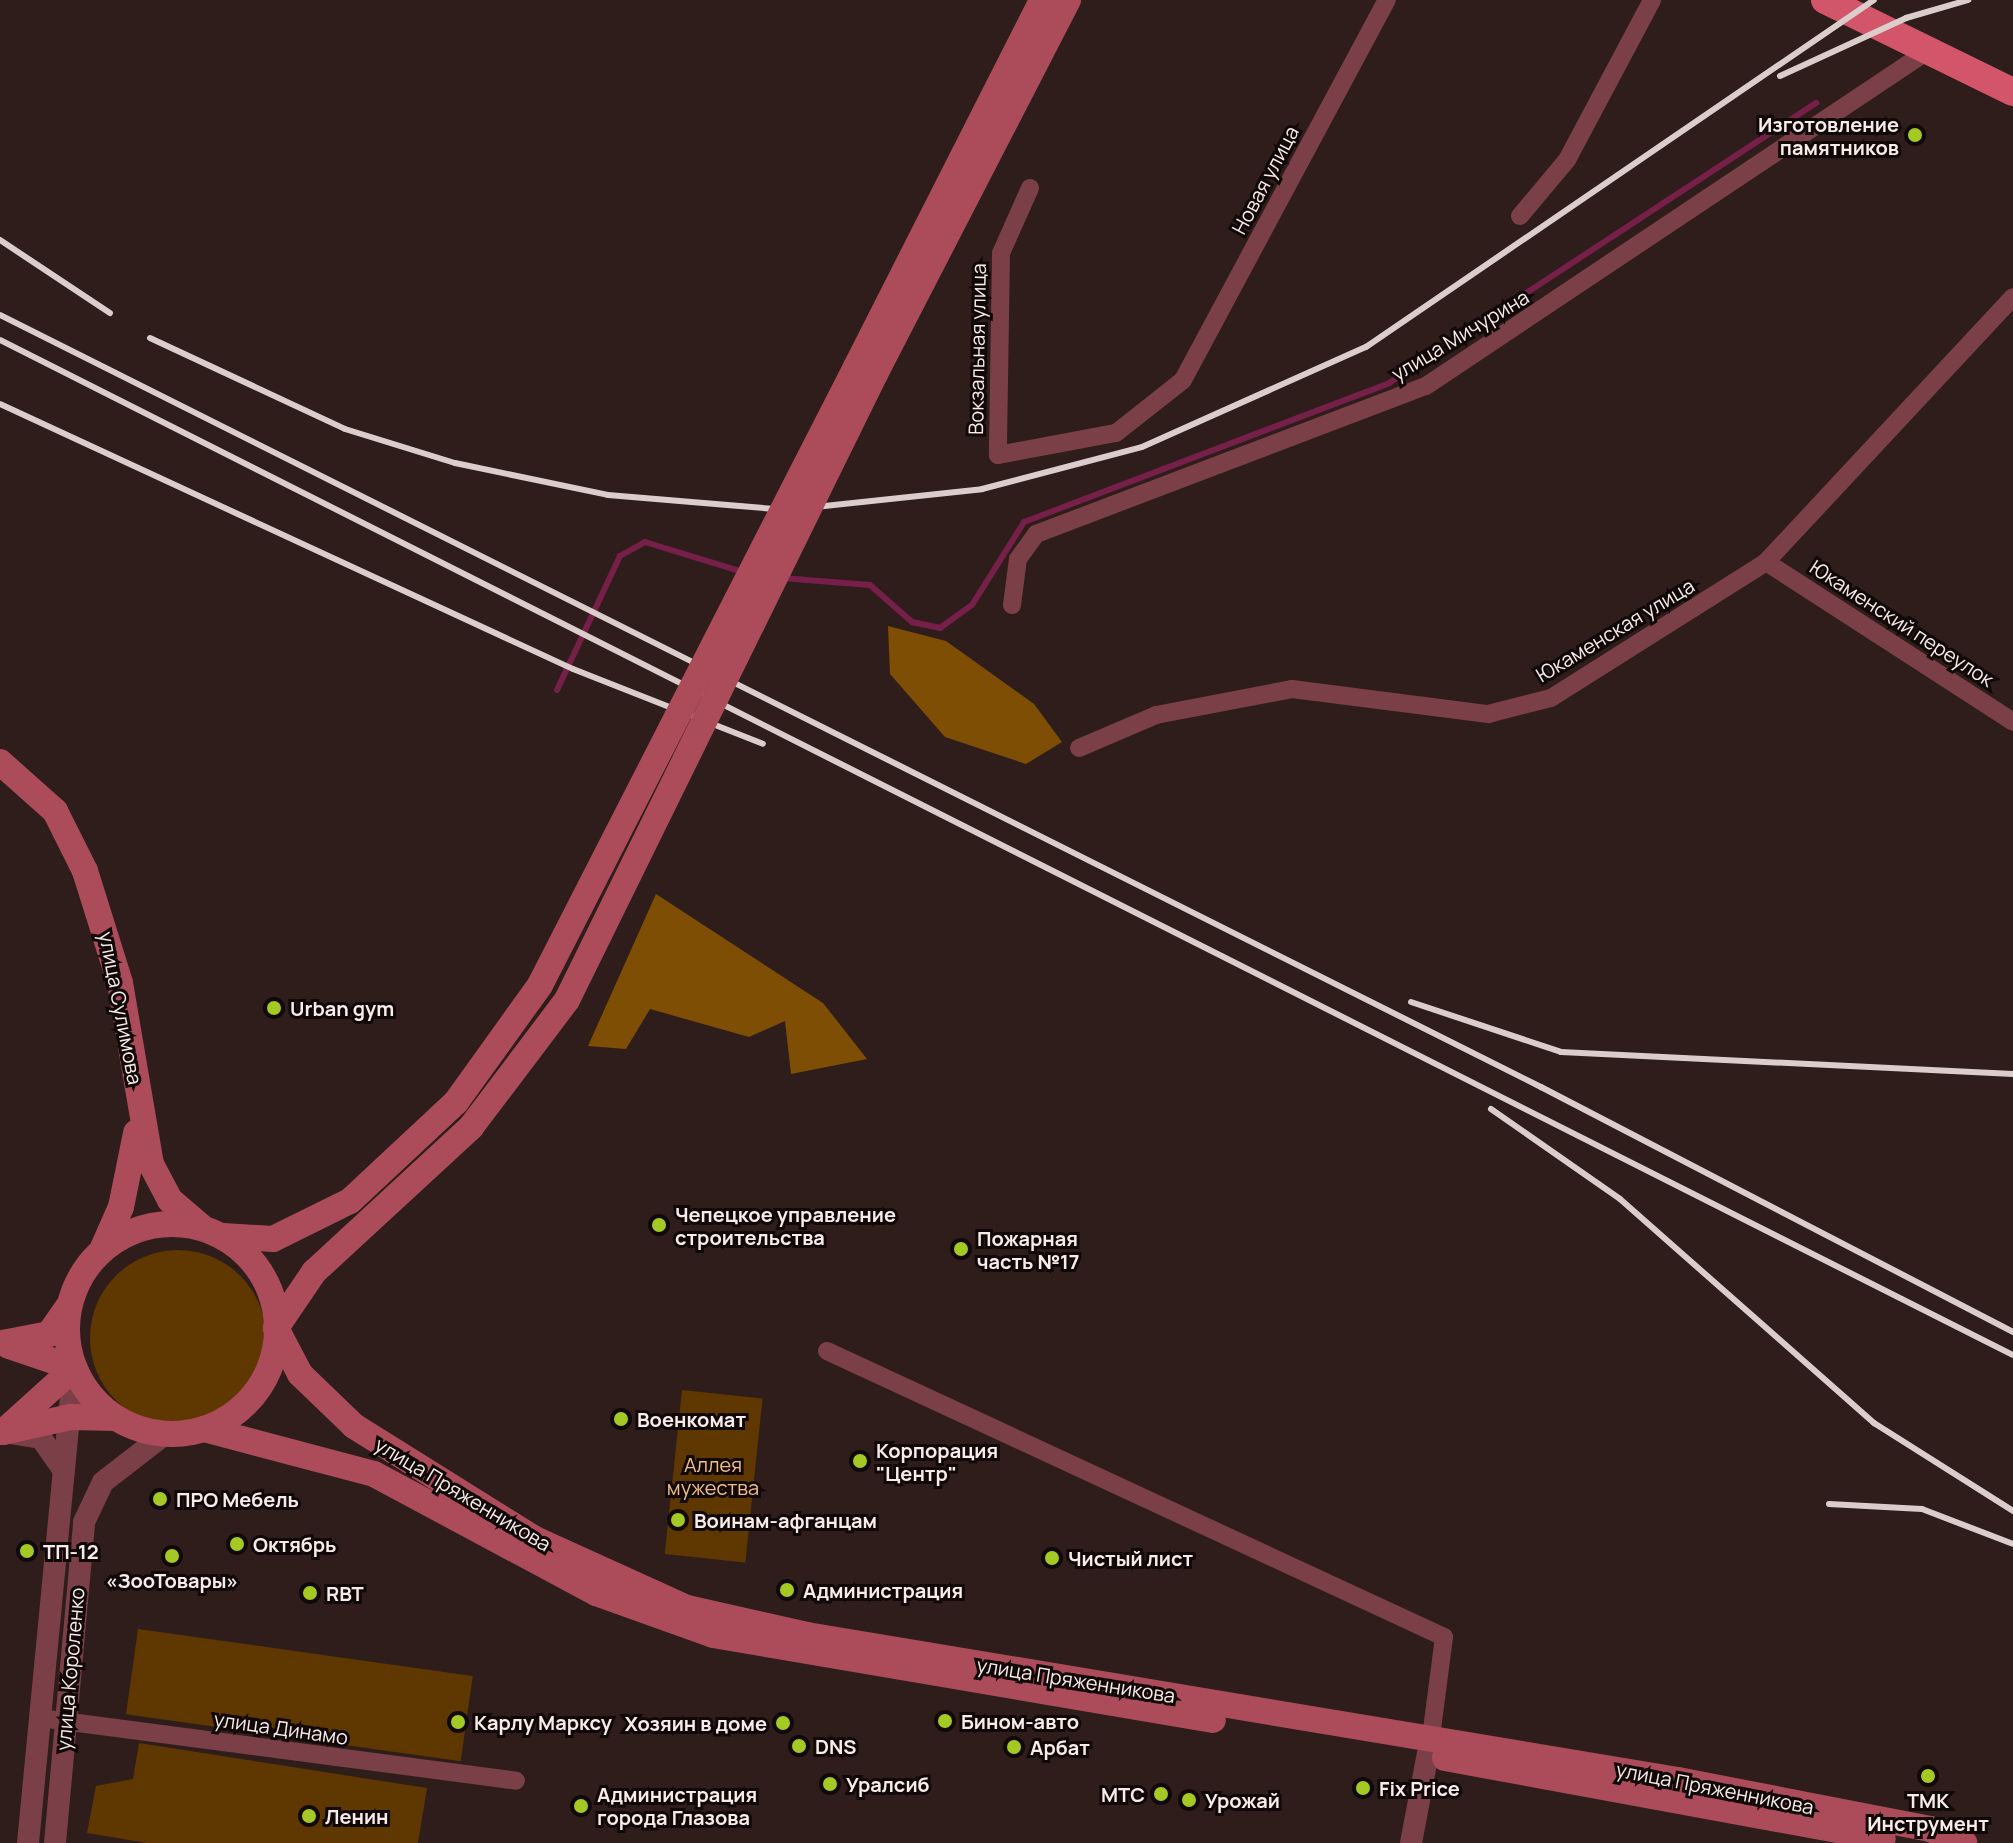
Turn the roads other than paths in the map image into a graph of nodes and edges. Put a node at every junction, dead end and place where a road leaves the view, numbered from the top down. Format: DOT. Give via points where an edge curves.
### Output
graph roads {
  1 [pos="1042,0"];
  2 [pos="1068,0"];
  3 [pos="1387,0"];
  4 [pos="1652,0"];
  5 [pos="1825,0"];
  6 [pos="1929,50"];
  7 [pos="2013,92"];
  8 [pos="1030,188"];
  9 [pos="1520,216"];
  10 [pos="2013,297"];
  11 [pos="866,370"];
  12 [pos="1183,380"];
  13 [pos="1766,562"];
  14 [pos="1012,605"];
  15 [pos="2013,722"];
  16 [pos="1079,748"];
  17 [pos="0,762"];
  18 [pos="139,1097"];
  19 [pos="212,1233"];
  20 [pos="102,1250"];
  21 [pos="69,1304"];
  22 [pos="276,1328"];
  23 [pos="1,1343"];
  24 [pos="827,1351"];
  25 [pos="74,1368"];
  26 [pos="70,1417"];
  27 [pos="116,1418"];
  28 [pos="204,1429"];
  29 [pos="1,1433"];
  30 [pos="165,1434"];
  31 [pos="65,1473"];
  32 [pos="40,1718"];
  33 [pos="66,1721"];
  34 [pos="1429,1746"];
  35 [pos="516,1781"];
  36 [pos="1923,1838"];
  37 [pos="28,1843"];
  38 [pos="55,1843"];
  39 [pos="1411,1843"];
  40 [pos="1964,1843"];
  1 -- 11 [label="main road"];
  2 -- 11 [label="main road"];
  3 -- 12 [label="street, Новая улица"];
  4 -- 9 [label="street" via="1567,160"];
  5 -- 6 [label="main road"];
  6 -- 7 [label="main road"];
  6 -- 14 [label="street, улица Мичурина" via="1426,386 1036,534 1018,559"];
  8 -- 12 [label="street, Вокзальная улица" via="1001,253 998,455 1116,433"];
  10 -- 13 [label="street, Юкаменская улица"];
  11 -- 19 [label="main road, bridge" via="540,985 456,1102 350,1201 273,1239"];
  11 -- 22 [label="main road, bridge" via="567,1000 471,1127 314,1272"];
  13 -- 15 [label="street, Юкаменский переулок"];
  13 -- 16 [label="street, Юкаменская улица" via="1551,698 1488,714 1292,689 1156,715"];
  17 -- 18 [label="main road, улица Сулимова" via="55,811 85,871 120,983"];
  18 -- 19 [label="main road, улица Сулимова" via="159,1184"];
  18 -- 20 [label="main road, улица Сулимова" via="135,1158"];
  19 -- 20 [label="main road" via="150,1226"];
  19 -- 22 [label="main road" via="255,1266"];
  20 -- 21 [label="main road"];
  21 -- 23 [label="main road" via="49,1334"];
  21 -- 25 [label="main road"];
  22 -- 28 [label="main road" via="269,1368 252,1396"];
  22 -- 34 [label="main road, улица Пряженникова" via="300,1374 354,1426 535,1539 687,1608 807,1635"];
  23 -- 25 [label="main road"];
  24 -- 34 [label="street" via="1444,1637"];
  25 -- 26 [label="street, улица Короленко"];
  25 -- 27 [label="main road"];
  25 -- 29 [label="main road"];
  26 -- 27 [label="main road"];
  26 -- 29 [label="main road"];
  26 -- 31 [label="street, улица Короленко"];
  27 -- 30 [label="main road"];
  28 -- 30 [label="main road"];
  28 -- 34 [label="main road, улица Пряженникова" via="374,1474 596,1593 713,1635"];
  29 -- 31 [label="street" via="41,1438"];
  30 -- 33 [label="street, улица Короленко" via="103,1482 84,1522"];
  31 -- 32 [label="street, улица Короленко"];
  32 -- 33 [label="street, улица Динамо"];
  32 -- 37 [label="street, улица Короленко"];
  33 -- 35 [label="street, улица Динамо"];
  33 -- 38 [label="street, улица Короленко"];
  34 -- 36 [label="main road, улица Пряженникова"];
  34 -- 39 [label="street"];
  36 -- 40 [label="main road, улица Пряженникова"];
}
